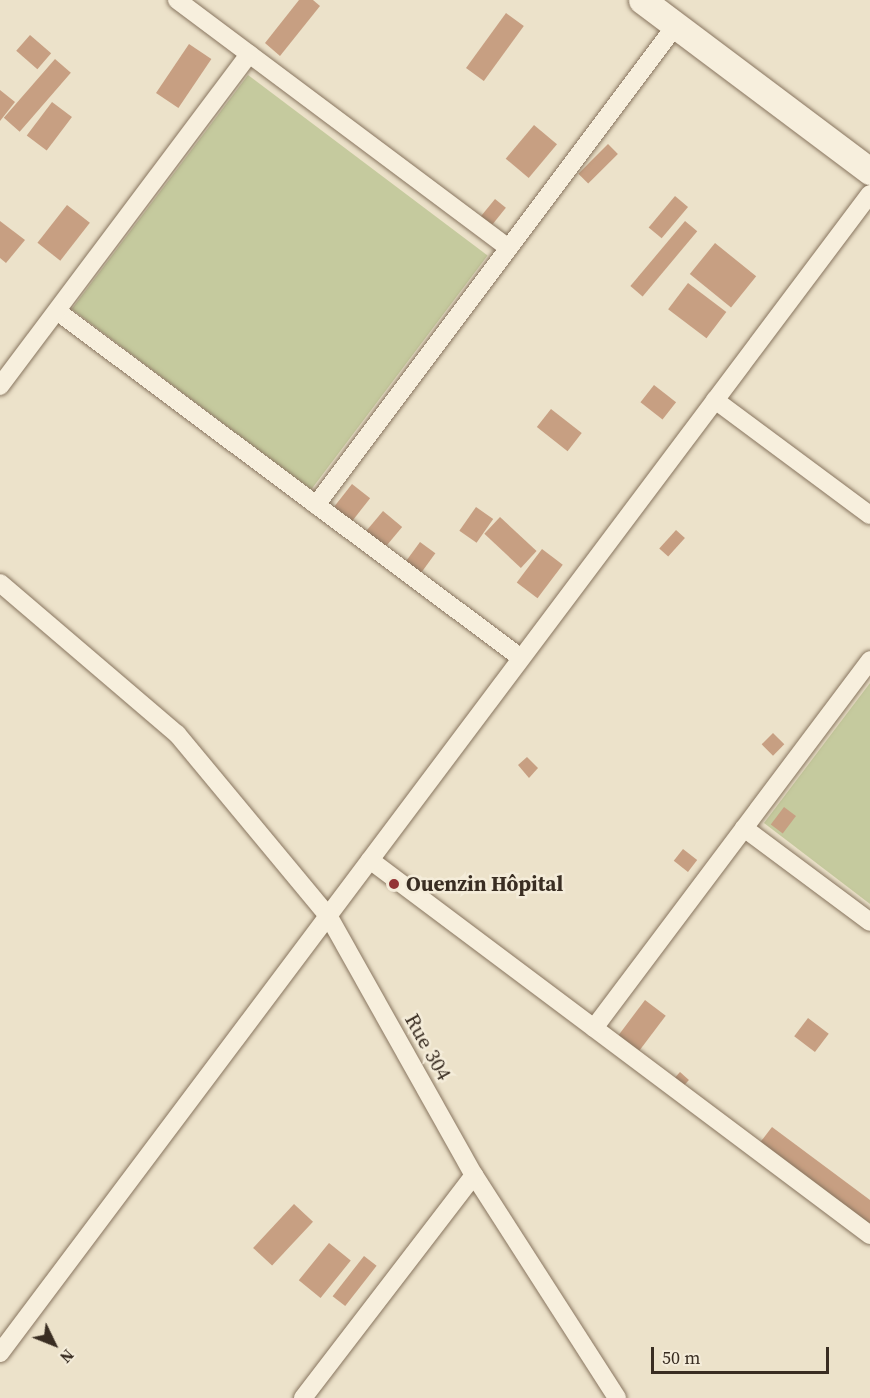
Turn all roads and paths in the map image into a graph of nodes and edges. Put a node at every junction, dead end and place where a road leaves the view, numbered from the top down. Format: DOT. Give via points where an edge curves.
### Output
graph roads {
  1 [pos="177,0"];
  2 [pos="642,0"];
  3 [pos="676,25"];
  4 [pos="249,54"];
  5 [pos="870,171"];
  6 [pos="870,194"];
  7 [pos="508,248"];
  8 [pos="57,311"];
  9 [pos="0,386"];
  10 [pos="715,400"];
  11 [pos="316,505"];
  12 [pos="870,515"];
  13 [pos="0,583"];
  14 [pos="521,658"];
  15 [pos="870,660"];
  16 [pos="744,828"];
  17 [pos="370,860"];
  18 [pos="329,917"];
  19 [pos="870,922"];
  20 [pos="594,1028"];
  21 [pos="474,1175"];
  22 [pos="870,1235"];
  23 [pos="0,1353"];
  24 [pos="303,1398"];
  25 [pos="617,1398"];
  1 -- 4 [label="street"];
  2 -- 3 [label="street"];
  3 -- 5 [label="street"];
  3 -- 7 [label="street"];
  4 -- 7 [label="street"];
  4 -- 8 [label="street"];
  6 -- 10 [label="street"];
  7 -- 11 [label="street"];
  8 -- 9 [label="street"];
  8 -- 11 [label="street"];
  10 -- 12 [label="street"];
  10 -- 14 [label="street"];
  11 -- 14 [label="street"];
  13 -- 18 [label="street, Rue 304" via="177,734"];
  14 -- 17 [label="street"];
  15 -- 16 [label="street"];
  16 -- 19 [label="street"];
  16 -- 20 [label="street"];
  17 -- 18 [label="street"];
  17 -- 20 [label="street"];
  18 -- 21 [label="street, Rue 304"];
  18 -- 23 [label="street"];
  20 -- 22 [label="street"];
  21 -- 24 [label="street"];
  21 -- 25 [label="street, Rue 304"];
}
